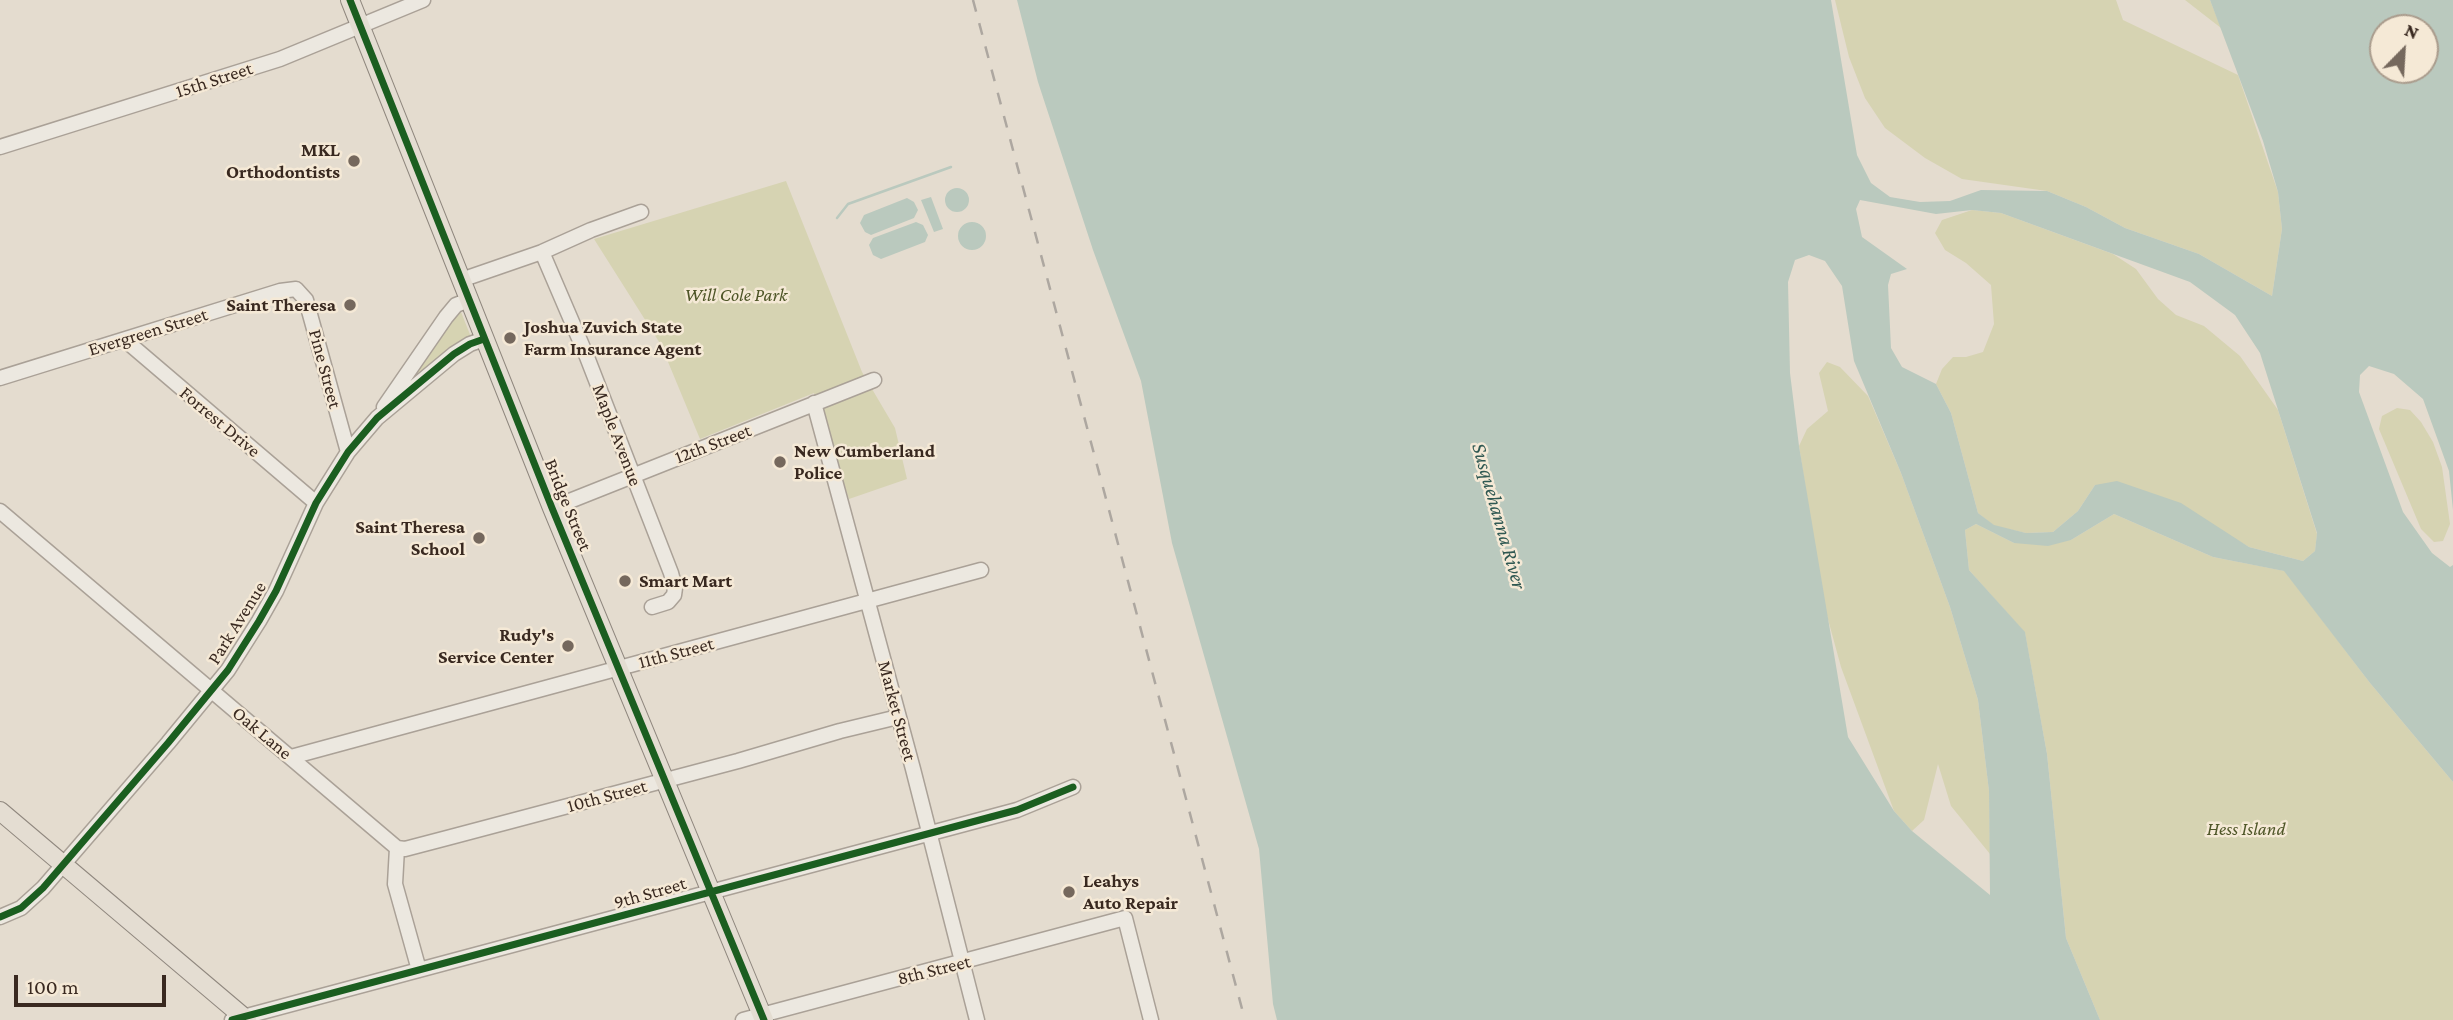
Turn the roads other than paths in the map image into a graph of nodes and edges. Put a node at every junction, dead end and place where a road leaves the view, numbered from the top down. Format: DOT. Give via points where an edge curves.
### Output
graph roads {
  1 [pos="351,0"];
  2 [pos="423,0"];
  3 [pos="360,24"];
  4 [pos="0,147"];
  5 [pos="641,212"];
  6 [pos="542,252"];
  7 [pos="461,280"];
  8 [pos="296,289"];
  9 [pos="469,300"];
  10 [pos="484,339"];
  11 [pos="125,340"];
  12 [pos="0,378"];
  13 [pos="874,380"];
  14 [pos="814,403"];
  15 [pos="377,418"];
  16 [pos="348,452"];
  17 [pos="632,476"];
  18 [pos="316,503"];
  19 [pos="552,508"];
  20 [pos="0,510"];
  21 [pos="981,570"];
  22 [pos="868,602"];
  23 [pos="652,607"];
  24 [pos="618,668"];
  25 [pos="212,691"];
  26 [pos="898,717"];
  27 [pos="291,757"];
  28 [pos="665,780"];
  29 [pos="1073,787"];
  30 [pos="0,811"];
  31 [pos="930,833"];
  32 [pos="397,848"];
  33 [pos="64,865"];
  34 [pos="712,892"];
  35 [pos="0,917"];
  36 [pos="963,963"];
  37 [pos="419,970"];
  38 [pos="763,1018"];
  39 [pos="241,1019"];
  40 [pos="743,1020"];
  41 [pos="977,1020"];
  42 [pos="1151,1020"];
  1 -- 3 [label="main road, Bridge Street"];
  2 -- 3 [label="street, 15th Street"];
  3 -- 4 [label="street, 15th Street" via="280,59"];
  3 -- 7 [label="main road, Bridge Street"];
  5 -- 6 [label="street"];
  6 -- 7 [label="street"];
  6 -- 17 [label="street, Maple Avenue"];
  7 -- 9 [label="main road, Bridge Street"];
  8 -- 11 [label="street, Evergreen Street" via="280,290"];
  8 -- 16 [label="street, Pine Street" via="306,300"];
  9 -- 10 [label="main road, Bridge Street"];
  9 -- 15 [label="street, Park Avenue" via="456,305 446,317"];
  10 -- 15 [label="street, Park Avenue" via="460,349"];
  10 -- 19 [label="main road, Bridge Street"];
  11 -- 12 [label="street, Evergreen Street"];
  11 -- 18 [label="street, Forrest Drive"];
  13 -- 14 [label="street, 12th Street"];
  14 -- 17 [label="street, 12th Street"];
  14 -- 22 [label="street, Market Street"];
  15 -- 16 [label="street, Park Avenue"];
  16 -- 18 [label="street, Park Avenue"];
  17 -- 19 [label="street, 12th Street"];
  17 -- 23 [label="street, Maple Avenue" via="675,588 672,600"];
  18 -- 25 [label="street, Park Avenue" via="271,601"];
  19 -- 24 [label="main road, Bridge Street"];
  20 -- 25 [label="street, Oak Lane"];
  21 -- 22 [label="street, 11th Street"];
  22 -- 24 [label="street, 11th Street"];
  22 -- 26 [label="street, Market Street"];
  24 -- 27 [label="street, 11th Street"];
  24 -- 28 [label="main road, Bridge Street"];
  25 -- 27 [label="street, Oak Lane"];
  25 -- 33 [label="street, Park Avenue"];
  26 -- 28 [label="street, 10th Street"];
  26 -- 31 [label="street, Market Street"];
  27 -- 32 [label="street, Oak Lane"];
  28 -- 32 [label="street, 10th Street"];
  28 -- 34 [label="main road, Bridge Street"];
  29 -- 31 [label="street, 9th Street" via="1017,810"];
  30 -- 33 [label="main road"];
  31 -- 34 [label="street, 9th Street"];
  31 -- 36 [label="street, Market Street"];
  32 -- 37 [label="street" via="395,884"];
  33 -- 35 [label="street, Park Avenue" via="27,904"];
  33 -- 39 [label="main road"];
  34 -- 37 [label="street, 9th Street"];
  34 -- 38 [label="main road, Bridge Street"];
  36 -- 38 [label="street, 8th Street"];
  36 -- 41 [label="street, Market Street"];
  36 -- 42 [label="street, 8th Street" via="1125,918"];
  37 -- 39 [label="street, 9th Street"];
  38 -- 40 [label="street, 8th Street"];
}
